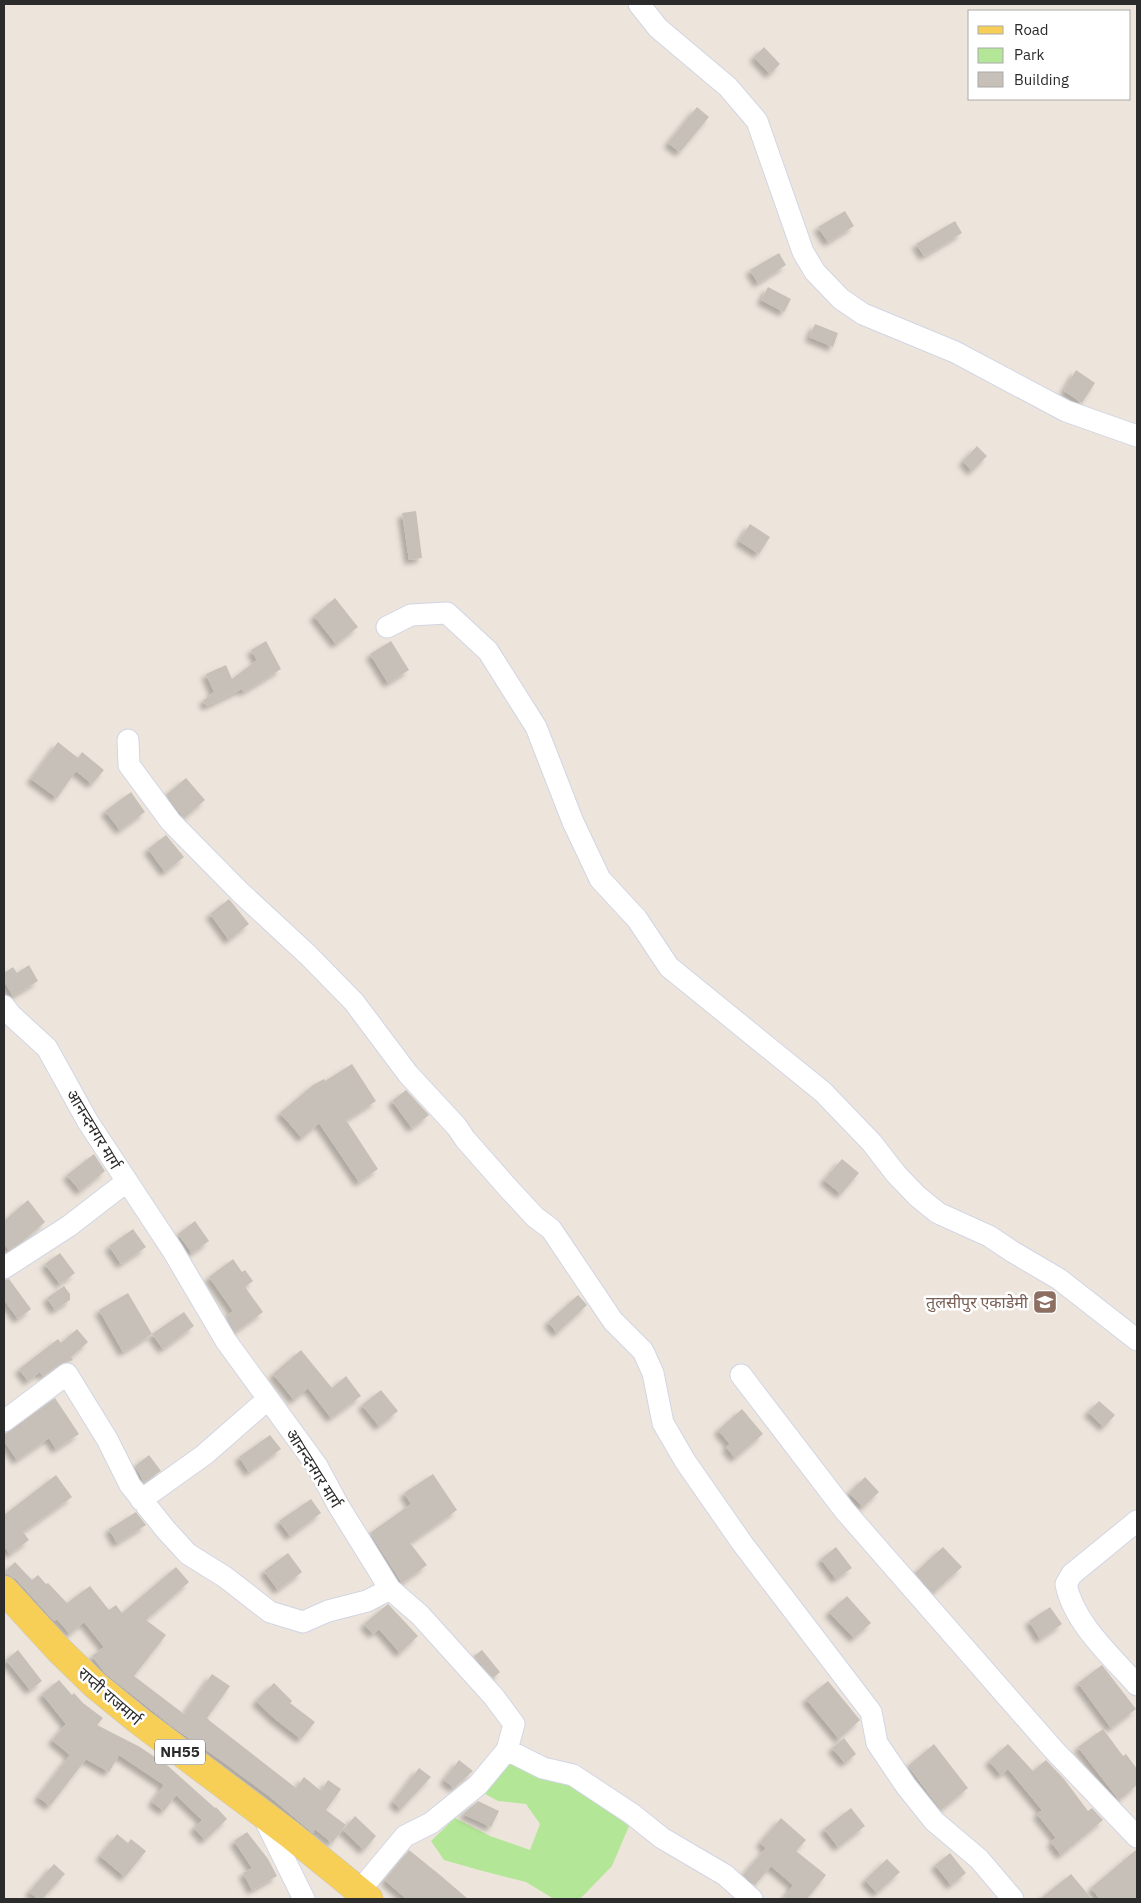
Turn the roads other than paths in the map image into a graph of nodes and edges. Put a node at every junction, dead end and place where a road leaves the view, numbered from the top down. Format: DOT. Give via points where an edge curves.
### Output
graph roads {
  1 [pos="639,4"];
  2 [pos="1137,436"];
  3 [pos="387,627"];
  4 [pos="128,740"];
  5 [pos="4,1006"];
  6 [pos="126,1182"];
  7 [pos="4,1268"];
  8 [pos="1137,1340"];
  9 [pos="741,1375"];
  10 [pos="268,1399"];
  11 [pos="4,1421"];
  12 [pos="141,1500"];
  13 [pos="1137,1521"];
  14 [pos="390,1589"];
  15 [pos="4,1590"];
  16 [pos="1137,1685"];
  17 [pos="507,1750"];
  18 [pos="262,1813"];
  19 [pos="1137,1837"];
  20 [pos="365,1895"];
  21 [pos="304,1899"];
  22 [pos="752,1899"];
  23 [pos="1013,1899"];
  1 -- 2 [label="street" via="658,28 728,87 757,122 803,252 815,272 840,299 863,314 955,352 1066,411"];
  3 -- 8 [label="street" via="411,615 447,612 488,651 536,727 573,822 600,879 637,919 669,967 822,1092 872,1143 917,1196 938,1212 989,1236 1059,1279"];
  4 -- 23 [label="street" via="129,765 171,822 354,1002 408,1074 508,1189 551,1229 613,1321 643,1351 653,1373 662,1423 684,1461 871,1712 878,1743 906,1786 934,1821 979,1859"];
  5 -- 6 [label="street, आनन्दनगर मार्ग" via="47,1048"];
  6 -- 7 [label="street" via="69,1226"];
  6 -- 10 [label="street, आनन्दनगर मार्ग" via="173,1251 226,1341"];
  9 -- 19 [label="street" via="852,1518 1053,1749"];
  10 -- 12 [label="street" via="204,1455"];
  10 -- 14 [label="street, आनन्दनगर मार्ग" via="317,1466"];
  11 -- 12 [label="street" via="67,1374"];
  12 -- 14 [label="street" via="188,1554 225,1577 270,1612 302,1622 367,1601"];
  13 -- 16 [label="street" via="1072,1574 1066,1584 1078,1616"];
  14 -- 17 [label="street, आनन्दनगर मार्ग" via="420,1615 514,1724"];
  15 -- 18 [label="main road, राप्ती राजमार्ग / NH55" via="94,1685"];
  17 -- 20 [label="street, आनन्दनगर मार्ग" via="478,1785 432,1823 405,1836"];
  17 -- 22 [label="street" via="543,1768 573,1775 662,1838 725,1875"];
  18 -- 20 [label="main road, राप्ती राजमार्ग / NH55"];
  18 -- 21 [label="street"];
}
